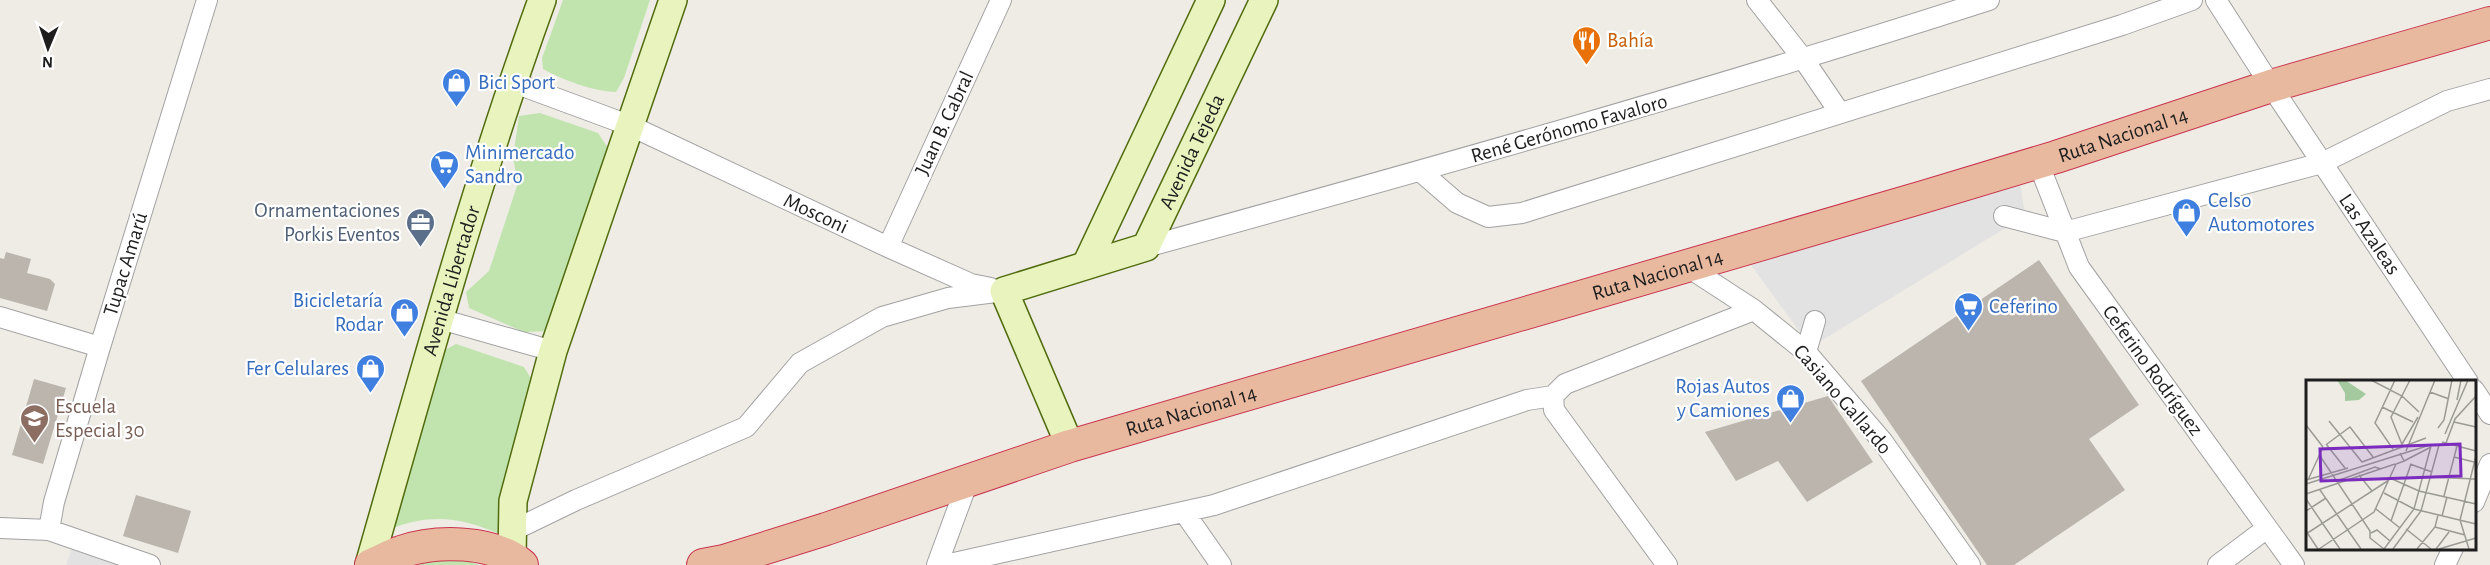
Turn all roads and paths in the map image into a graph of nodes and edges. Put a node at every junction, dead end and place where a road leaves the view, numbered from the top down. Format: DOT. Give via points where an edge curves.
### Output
graph roads {
  1 [pos="207,0"];
  2 [pos="542,0"];
  3 [pos="673,0"];
  4 [pos="1001,0"];
  5 [pos="1211,0"];
  6 [pos="1264,0"];
  7 [pos="1757,0"];
  8 [pos="1989,0"];
  9 [pos="2192,0"];
  10 [pos="2216,0"];
  11 [pos="2490,23"];
  12 [pos="1804,60"];
  13 [pos="512,82"];
  14 [pos="2271,86"];
  15 [pos="2490,89"];
  16 [pos="1840,113"];
  17 [pos="631,126"];
  18 [pos="2038,162"];
  19 [pos="2322,163"];
  20 [pos="1420,171"];
  21 [pos="2004,216"];
  22 [pos="2065,232"];
  23 [pos="888,247"];
  24 [pos="1146,247"];
  25 [pos="1086,265"];
  26 [pos="1685,265"];
  27 [pos="1004,291"];
  28 [pos="1754,310"];
  29 [pos="0,317"];
  30 [pos="440,319"];
  31 [pos="1815,321"];
  32 [pos="100,347"];
  33 [pos="553,351"];
  34 [pos="1806,352"];
  35 [pos="2467,380"];
  36 [pos="2475,392"];
  37 [pos="1553,396"];
  38 [pos="2490,414"];
  39 [pos="1070,446"];
  40 [pos="2490,464"];
  41 [pos="968,481"];
  42 [pos="2475,499"];
  43 [pos="1184,512"];
  44 [pos="0,528"];
  45 [pos="2267,528"];
  46 [pos="826,529"];
  47 [pos="49,530"];
  48 [pos="516,550"];
  49 [pos="2452,550"];
  50 [pos="1017,557"];
  51 [pos="150,565"];
  52 [pos="370,565"];
  53 [pos="703,565"];
  54 [pos="772,565"];
  55 [pos="937,565"];
  56 [pos="945,565"];
  57 [pos="1221,565"];
  58 [pos="1668,565"];
  59 [pos="1970,565"];
  60 [pos="2218,565"];
  61 [pos="2294,565"];
  62 [pos="2445,565"];
  1 -- 32 [label="street, Tupac Amarú"];
  2 -- 13 [label="main road, Avenida Libertador"];
  3 -- 17 [label="main road"];
  4 -- 23 [label="street, Juan B. Cabral"];
  5 -- 25 [label="main road"];
  6 -- 24 [label="main road, Avenida Tejeda"];
  7 -- 12 [label="street"];
  8 -- 12 [label="street, René Gerónomo Favaloro"];
  9 -- 16 [label="street"];
  10 -- 14 [label="street, Las Azaleas"];
  11 -- 14 [label="highway, Ruta Nacional 14"];
  12 -- 16 [label="street"];
  12 -- 20 [label="street, René Gerónomo Favaloro"];
  13 -- 17 [label="street, Mosconi"];
  13 -- 30 [label="main road, Avenida Libertador"];
  14 -- 18 [label="highway, Ruta Nacional 14"];
  14 -- 19 [label="street, Las Azaleas"];
  15 -- 19 [label="street" via="2447,101"];
  16 -- 20 [label="street" via="1522,213 1488,217 1457,203"];
  17 -- 23 [label="street, Mosconi"];
  17 -- 33 [label="main road"];
  18 -- 22 [label="street, Ceferino Rodríguez"];
  18 -- 26 [label="highway, Ruta Nacional 14"];
  19 -- 22 [label="street"];
  19 -- 35 [label="street, Las Azaleas"];
  20 -- 24 [label="street, René Gerónomo Favaloro"];
  21 -- 22 [label="street"];
  22 -- 45 [label="street, Ceferino Rodríguez" via="2079,267"];
  23 -- 27 [label="street, Mosconi" via="971,284"];
  24 -- 25 [label="main road"];
  25 -- 27 [label="main road"];
  26 -- 28 [label="street, Casiano Gallardo"];
  26 -- 39 [label="highway, Ruta Nacional 14"];
  27 -- 39 [label="main road"];
  27 -- 48 [label="street" via="948,298 882,317 800,363 746,427 586,495"];
  28 -- 34 [label="street, Casiano Gallardo"];
  28 -- 37 [label="street" via="1565,384"];
  29 -- 32 [label="street"];
  30 -- 33 [label="street"];
  30 -- 52 [label="main road, Avenida Libertador"];
  31 -- 34 [label="street"];
  32 -- 47 [label="street, Tupac Amarú"];
  33 -- 48 [label="main road" via="513,501"];
  34 -- 59 [label="street, Casiano Gallardo" via="1883,442"];
  36 -- 38 [label="street"];
  37 -- 43 [label="street" via="1527,400"];
  37 -- 58 [label="street" via="1554,410"];
  39 -- 41 [label="highway, Ruta Nacional 14"];
  40 -- 42 [label="street"];
  41 -- 46 [label="highway, Ruta Nacional 14"];
  41 -- 55 [label="street"];
  43 -- 50 [label="street"];
  43 -- 57 [label="street"];
  44 -- 47 [label="street"];
  45 -- 60 [label="street"];
  45 -- 61 [label="street, Ceferino Rodríguez"];
  46 -- 53 [label="highway, Ruta Nacional 14"];
  46 -- 54 [label="highway, Ruta Nacional 14"];
  47 -- 51 [label="street"];
  48 -- 52 [label="highway" via="440,544 402,551"];
  49 -- 62 [label="street"];
  50 -- 56 [label="street"];
}
